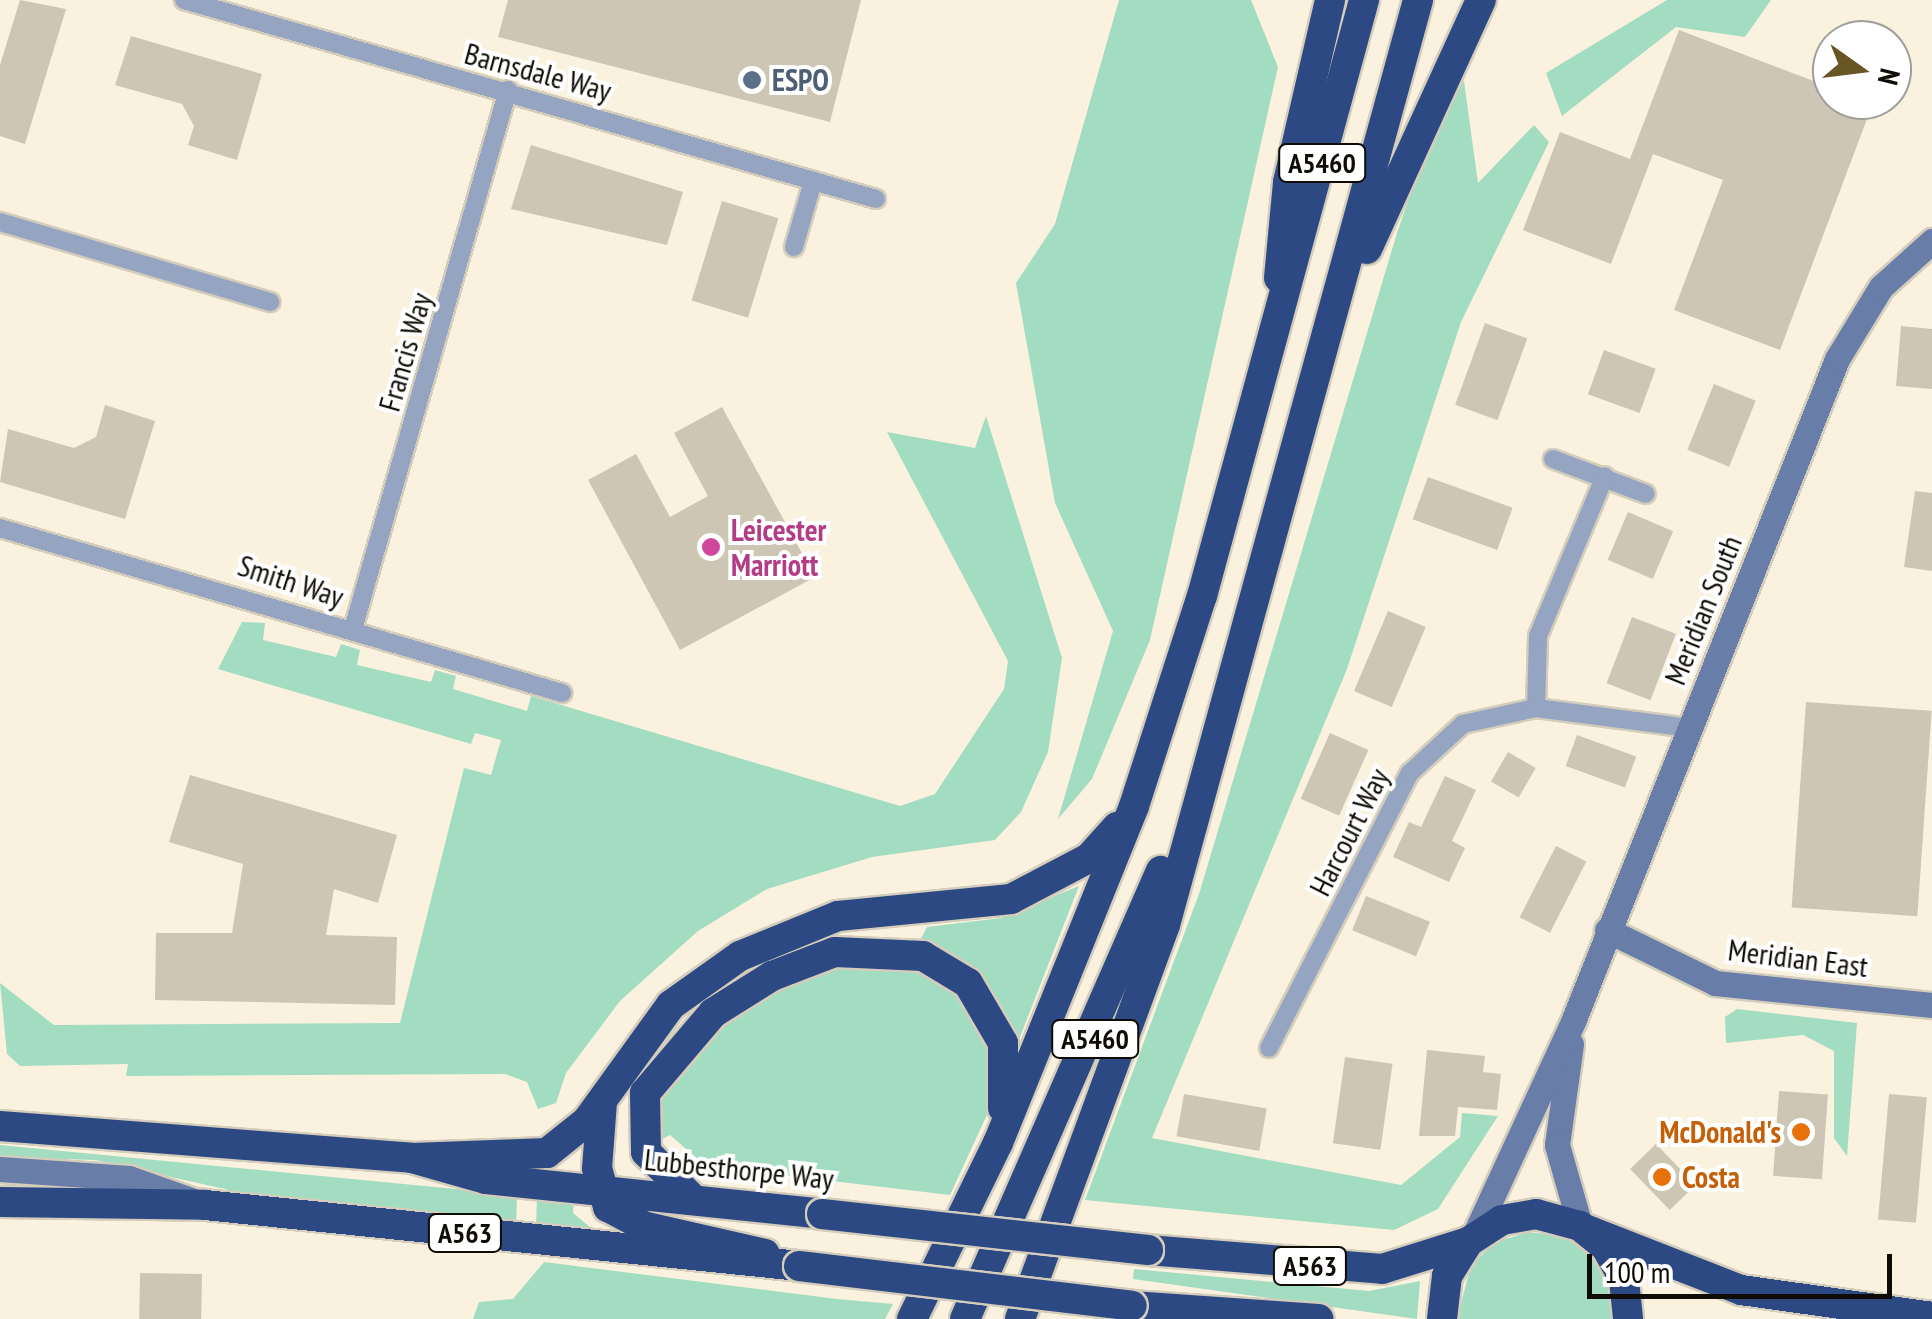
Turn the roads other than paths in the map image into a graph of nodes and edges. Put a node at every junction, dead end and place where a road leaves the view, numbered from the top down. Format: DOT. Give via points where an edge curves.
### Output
graph roads {
  1 [pos="184,0"];
  2 [pos="1330,0"];
  3 [pos="1364,0"];
  4 [pos="1418,0"];
  5 [pos="1481,0"];
  6 [pos="508,90"];
  7 [pos="813,181"];
  8 [pos="876,198"];
  9 [pos="0,222"];
  10 [pos="1928,244"];
  11 [pos="794,247"];
  12 [pos="270,302"];
  13 [pos="1336,320"];
  14 [pos="1277,326"];
  15 [pos="1554,459"];
  16 [pos="1605,476"];
  17 [pos="1646,494"];
  18 [pos="0,528"];
  19 [pos="353,630"];
  20 [pos="562,692"];
  21 [pos="1536,708"];
  22 [pos="1690,728"];
  23 [pos="1207,751"];
  24 [pos="1134,806"];
  25 [pos="1607,930"];
  26 [pos="1932,1005"];
  27 [pos="1574,1019"];
  28 [pos="1269,1048"];
  29 [pos="604,1094"];
  30 [pos="7,1122"];
  31 [pos="998,1142"];
  32 [pos="412,1158"];
  33 [pos="0,1169"];
  34 [pos="600,1190"];
  35 [pos="692,1198"];
  36 [pos="0,1202"];
  37 [pos="204,1205"];
  38 [pos="1583,1228"];
  39 [pos="1471,1240"];
  40 [pos="799,1266"];
  41 [pos="1132,1306"];
  42 [pos="1932,1318"];
  43 [pos="912,1319"];
  44 [pos="965,1319"];
  45 [pos="1020,1319"];
  46 [pos="1174,1319"];
  47 [pos="1319,1319"];
  48 [pos="1442,1319"];
  49 [pos="1628,1319"];
  1 -- 6 [label="street, Barnsdale Way"];
  2 -- 14 [label="highway" via="1286,199"];
  3 -- 14 [label="highway, A5460"];
  4 -- 13 [label="highway, A5460"];
  5 -- 13 [label="highway"];
  6 -- 7 [label="street, Barnsdale Way"];
  6 -- 19 [label="street, Francis Way"];
  7 -- 8 [label="street, Barnsdale Way"];
  7 -- 11 [label="street"];
  9 -- 12 [label="street"];
  10 -- 22 [label="street, Meridian South" via="1850,332"];
  13 -- 23 [label="highway, A5460"];
  14 -- 24 [label="highway, A5460"];
  15 -- 16 [label="street"];
  16 -- 17 [label="street"];
  16 -- 21 [label="street" via="1538,636"];
  18 -- 19 [label="street, Smith Way"];
  19 -- 20 [label="street, Smith Way"];
  21 -- 22 [label="street, Harcourt Way"];
  21 -- 28 [label="street, Harcourt Way" via="1463,724 1410,773"];
  22 -- 25 [label="street, Meridian South"];
  23 -- 44 [label="highway, A5460" via="1103,1021"];
  23 -- 45 [label="highway" via="1165,925"];
  24 -- 29 [label="highway, A563" via="1089,858 1011,898 838,916 762,943 671,1005"];
  24 -- 31 [label="highway, A5460"];
  25 -- 26 [label="street, Meridian East" via="1715,984"];
  25 -- 27 [label="street, Meridian South"];
  27 -- 38 [label="street, Meridian South" via="1557,1145"];
  27 -- 39 [label="street, Meridian South"];
  29 -- 32 [label="highway, A563" via="547,1153"];
  29 -- 34 [label="highway"];
  30 -- 32 [label="highway, Lubbesthorpe Way / A563"];
  31 -- 35 [label="highway" via="1007,1062 978,994 923,956 835,952 772,976 713,1013 645,1092 646,1152"];
  31 -- 43 [label="highway, A5460"];
  32 -- 34 [label="highway, Lubbesthorpe Way / A563" via="486,1178"];
  33 -- 37 [label="street" via="129,1178"];
  34 -- 35 [label="highway, Lubbesthorpe Way / A563"];
  34 -- 40 [label="highway, A563" via="621,1218"];
  35 -- 39 [label="highway, Lubbesthorpe Way / A563, bridge" via="1148,1250 1382,1269"];
  36 -- 37 [label="highway, A563"];
  37 -- 40 [label="highway, A563"];
  38 -- 39 [label="highway, Lubbesthorpe Way" via="1524,1215"];
  38 -- 42 [label="highway" via="1741,1290"];
  38 -- 49 [label="highway" via="1620,1268"];
  39 -- 48 [label="highway" via="1447,1276"];
  40 -- 41 [label="highway, A563, bridge"];
  41 -- 46 [label="highway"];
  41 -- 47 [label="highway, A563"];
}
